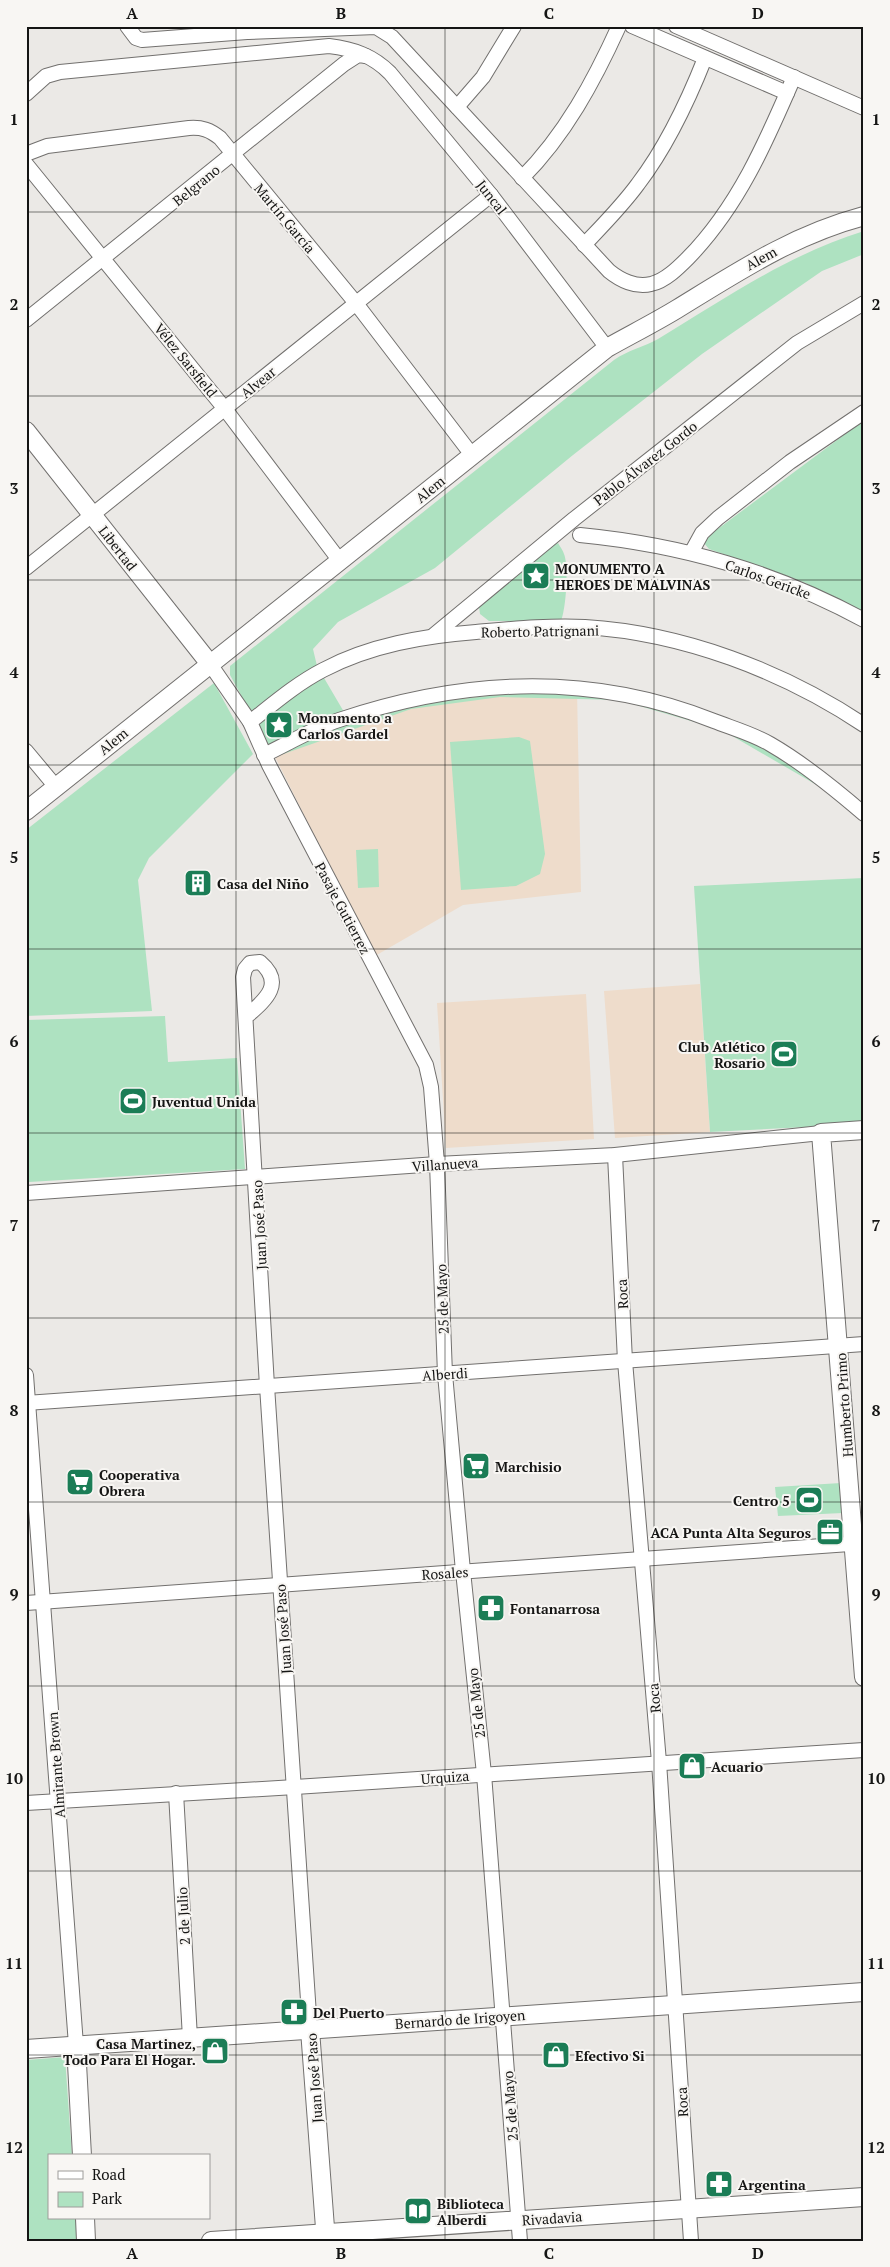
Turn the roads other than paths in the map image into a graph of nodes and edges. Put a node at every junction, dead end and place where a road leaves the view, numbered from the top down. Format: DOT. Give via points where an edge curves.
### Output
graph roads {
  1 [pos="127,26"];
  2 [pos="514,26"];
  3 [pos="620,26"];
  4 [pos="632,26"];
  5 [pos="676,26"];
  6 [pos="253,29"];
  7 [pos="395,31"];
  8 [pos="367,56"];
  9 [pos="705,58"];
  10 [pos="794,77"];
  11 [pos="787,93"];
  12 [pos="26,94"];
  13 [pos="457,107"];
  14 [pos="864,108"];
  15 [pos="26,154"];
  16 [pos="233,155"];
  17 [pos="26,164"];
  18 [pos="522,178"];
  19 [pos="491,195"];
  20 [pos="864,216"];
  21 [pos="584,245"];
  22 [pos="104,260"];
  23 [pos="355,302"];
  24 [pos="864,304"];
  25 [pos="29,314"];
  26 [pos="607,348"];
  27 [pos="225,409"];
  28 [pos="864,412"];
  29 [pos="26,432"];
  30 [pos="472,455"];
  31 [pos="92,515"];
  32 [pos="580,535"];
  33 [pos="691,553"];
  34 [pos="340,560"];
  35 [pos="26,568"];
  36 [pos="864,620"];
  37 [pos="434,635"];
  38 [pos="210,664"];
  39 [pos="250,722"];
  40 [pos="864,725"];
  41 [pos="26,751"];
  42 [pos="264,755"];
  43 [pos="56,787"];
  44 [pos="26,810"];
  45 [pos="864,814"];
  46 [pos="246,1017"];
  47 [pos="864,1130"];
  48 [pos="821,1133"];
  49 [pos="615,1155"];
  50 [pos="438,1164"];
  51 [pos="256,1178"];
  52 [pos="26,1194"];
  53 [pos="864,1344"];
  54 [pos="839,1346"];
  55 [pos="625,1361"];
  56 [pos="26,1374"];
  57 [pos="445,1374"];
  58 [pos="267,1386"];
  59 [pos="27,1403"];
  60 [pos="859,1543"];
  61 [pos="643,1559"];
  62 [pos="463,1572"];
  63 [pos="280,1584"];
  64 [pos="44,1601"];
  65 [pos="26,1603"];
  66 [pos="864,1677"];
  67 [pos="864,1750"];
  68 [pos="660,1762"];
  69 [pos="484,1774"];
  70 [pos="295,1787"];
  71 [pos="176,1793"];
  72 [pos="58,1800"];
  73 [pos="26,1803"];
  74 [pos="864,1992"];
  75 [pos="677,2005"];
  76 [pos="504,2016"];
  77 [pos="310,2030"];
  78 [pos="190,2038"];
  79 [pos="76,2045"];
  80 [pos="26,2049"];
  81 [pos="82,2154"];
  82 [pos="864,2197"];
  83 [pos="687,2209"];
  84 [pos="85,2220"];
  85 [pos="518,2220"];
  86 [pos="326,2237"];
  87 [pos="86,2241"];
  88 [pos="211,2241"];
  89 [pos="520,2241"];
  90 [pos="691,2241"];
  1 -- 6 [label="street" via="136,38 142,40"];
  2 -- 13 [label="street" via="483,77"];
  3 -- 18 [label="street" via="576,109 544,155"];
  4 -- 9 [label="street"];
  5 -- 10 [label="street"];
  6 -- 7 [label="street" via="376,27"];
  7 -- 13 [label="street"];
  8 -- 12 [label="street, Juncal" via="349,48 329,46 60,72 46,76"];
  8 -- 16 [label="street, Belgrano" via="358,55 344,64"];
  8 -- 19 [label="street, Juncal" via="390,73"];
  9 -- 11 [label="street"];
  9 -- 21 [label="street" via="675,124 654,160 616,213"];
  10 -- 11 [label="street"];
  10 -- 14 [label="street"];
  11 -- 21 [label="street" via="753,168 736,196 677,269 654,284 633,284 609,271"];
  13 -- 18 [label="street"];
  15 -- 16 [label="street, Martín García" via="47,146 198,128 211,131"];
  16 -- 22 [label="street, Belgrano"];
  16 -- 23 [label="street, Martín García"];
  17 -- 22 [label="street, Vélez Sarsfield"];
  18 -- 21 [label="street"];
  19 -- 23 [label="street, Alvear"];
  19 -- 26 [label="street, Juncal"];
  20 -- 26 [label="main road, Alem" via="812,233 771,252"];
  22 -- 25 [label="street, Belgrano"];
  22 -- 27 [label="street, Vélez Sarsfield"];
  23 -- 27 [label="street, Alvear"];
  23 -- 30 [label="street, Martín García"];
  24 -- 37 [label="street, Pablo Álvarez Gordo" via="797,343 574,519"];
  26 -- 30 [label="main road, Alem"];
  27 -- 31 [label="street, Alvear"];
  27 -- 34 [label="street, Vélez Sarsfield"];
  28 -- 33 [label="street" via="790,462 718,518 702,534"];
  29 -- 31 [label="main road, Libertad"];
  30 -- 34 [label="main road, Alem"];
  31 -- 35 [label="street, Alvear"];
  31 -- 38 [label="main road, Libertad"];
  32 -- 33 [label="street, Carlos Gericke" via="629,540"];
  33 -- 36 [label="street, Carlos Gericke" via="800,588"];
  34 -- 38 [label="main road, Alem"];
  37 -- 39 [label="street, Roberto Patrignani" via="380,648 323,670 300,683"];
  37 -- 40 [label="street, Roberto Patrignani" via="584,627 655,638 724,657 800,687"];
  38 -- 39 [label="street, Pasaje Gutierrez"];
  38 -- 43 [label="main road, Alem"];
  39 -- 42 [label="street, Pasaje Gutierrez"];
  41 -- 43 [label="street"];
  42 -- 45 [label="street" via="338,720 428,696 476,688 586,688 652,700 769,744 840,793"];
  42 -- 50 [label="street, Pasaje Gutierrez" via="426,1066"];
  43 -- 44 [label="main road, Alem"];
  46 -- 51 [label="street, Juan José Paso"];
  47 -- 48 [label="main road, Villanueva"];
  48 -- 49 [label="street, Villanueva"];
  48 -- 54 [label="main road, Humberto Primo"];
  49 -- 50 [label="street, Villanueva"];
  49 -- 55 [label="street, Roca"];
  50 -- 51 [label="street, Villanueva"];
  50 -- 57 [label="street, 25 de Mayo"];
  51 -- 52 [label="street, Villanueva"];
  51 -- 58 [label="street, Juan José Paso"];
  53 -- 54 [label="street, Alberdi"];
  54 -- 55 [label="street, Alberdi"];
  54 -- 60 [label="main road, Humberto Primo"];
  55 -- 57 [label="street, Alberdi"];
  55 -- 61 [label="street, Roca"];
  56 -- 59 [label="street, Almirante Brown"];
  57 -- 58 [label="street, Alberdi"];
  57 -- 62 [label="street, 25 de Mayo"];
  58 -- 59 [label="street, Alberdi"];
  58 -- 63 [label="street, Juan José Paso"];
  59 -- 64 [label="street, Almirante Brown"];
  60 -- 61 [label="street, Rosales"];
  60 -- 66 [label="main road, Humberto Primo"];
  61 -- 62 [label="street, Rosales"];
  61 -- 68 [label="street, Roca"];
  62 -- 63 [label="street, Rosales"];
  62 -- 69 [label="street, 25 de Mayo"];
  63 -- 64 [label="street, Rosales"];
  63 -- 70 [label="street, Juan José Paso"];
  64 -- 65 [label="street, Rosales"];
  64 -- 72 [label="street, Almirante Brown"];
  67 -- 68 [label="street, Urquiza"];
  68 -- 69 [label="street, Urquiza"];
  68 -- 75 [label="street, Roca"];
  69 -- 70 [label="street, Urquiza"];
  69 -- 76 [label="street, 25 de Mayo"];
  70 -- 71 [label="street, Urquiza"];
  70 -- 77 [label="street, Juan José Paso"];
  71 -- 72 [label="street, Urquiza"];
  71 -- 78 [label="street, 2 de Julio"];
  72 -- 73 [label="street, Urquiza"];
  72 -- 79 [label="street, Almirante Brown"];
  74 -- 75 [label="main road, Bernardo de Irigoyen"];
  75 -- 76 [label="main road, Bernardo de Irigoyen"];
  75 -- 83 [label="street, Roca"];
  76 -- 77 [label="main road, Bernardo de Irigoyen"];
  76 -- 85 [label="street, 25 de Mayo"];
  77 -- 78 [label="main road, Bernardo de Irigoyen"];
  77 -- 86 [label="main road, Juan José Paso"];
  78 -- 79 [label="main road, Bernardo de Irigoyen"];
  79 -- 80 [label="main road, Bernardo de Irigoyen"];
  79 -- 81 [label="main road, Almirante Brown"];
  82 -- 83 [label="main road, Rivadavia"];
  83 -- 85 [label="main road, Rivadavia"];
  83 -- 90 [label="street, Roca"];
  84 -- 87 [label="main road"];
  85 -- 86 [label="main road, Rivadavia"];
  85 -- 89 [label="street, 25 de Mayo"];
  86 -- 88 [label="main road, Rivadavia"];
}
